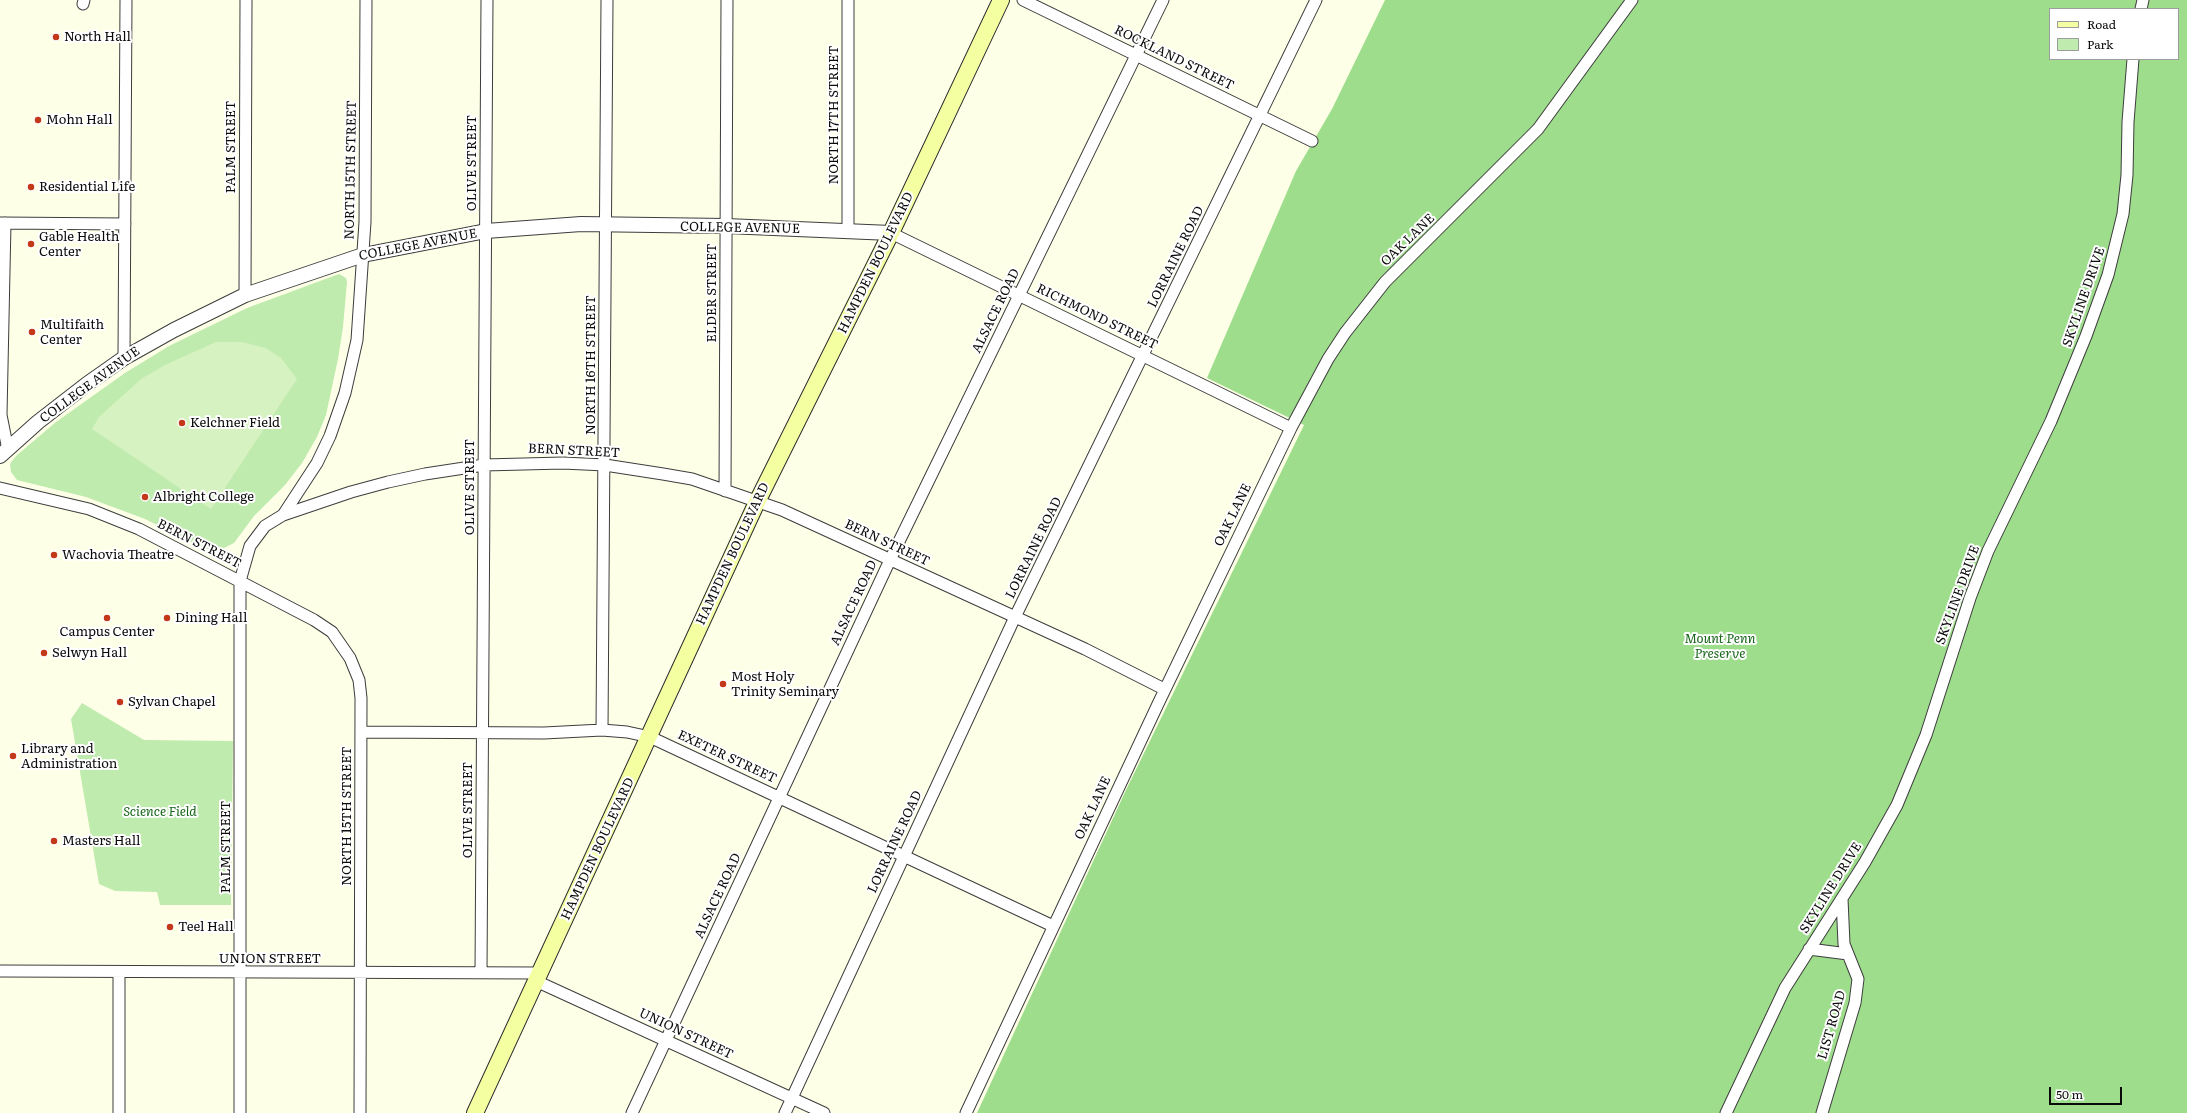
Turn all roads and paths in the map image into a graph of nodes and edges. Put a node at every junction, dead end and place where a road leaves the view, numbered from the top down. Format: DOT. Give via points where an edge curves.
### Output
graph roads {
  1 [pos="126,0"];
  2 [pos="246,0"];
  3 [pos="366,0"];
  4 [pos="487,0"];
  5 [pos="607,0"];
  6 [pos="727,0"];
  7 [pos="848,0"];
  8 [pos="1001,0"];
  9 [pos="1023,0"];
  10 [pos="1163,0"];
  11 [pos="1316,0"];
  12 [pos="1632,0"];
  13 [pos="1136,55"];
  14 [pos="2133,60"];
  15 [pos="1260,116"];
  16 [pos="1312,141"];
  17 [pos="2,223"];
  18 [pos="125,224"];
  19 [pos="605,226"];
  20 [pos="726,226"];
  21 [pos="486,231"];
  22 [pos="848,231"];
  23 [pos="891,233"];
  24 [pos="363,255"];
  25 [pos="245,295"];
  26 [pos="1020,295"];
  27 [pos="1144,356"];
  28 [pos="124,358"];
  29 [pos="1291,428"];
  30 [pos="4,453"];
  31 [pos="484,465"];
  32 [pos="605,465"];
  33 [pos="0,488"];
  34 [pos="725,491"];
  35 [pos="757,502"];
  36 [pos="283,515"];
  37 [pos="890,560"];
  38 [pos="240,581"];
  39 [pos="1015,617"];
  40 [pos="1164,689"];
  41 [pos="602,730"];
  42 [pos="361,732"];
  43 [pos="483,732"];
  44 [pos="650,737"];
  45 [pos="779,798"];
  46 [pos="904,858"];
  47 [pos="1842,898"];
  48 [pos="1053,926"];
  49 [pos="1809,949"];
  50 [pos="1848,954"];
  51 [pos="0,971"];
  52 [pos="120,972"];
  53 [pos="240,973"];
  54 [pos="360,973"];
  55 [pos="481,973"];
  56 [pos="538,977"];
  57 [pos="666,1040"];
  58 [pos="792,1098"];
  59 [pos="119,1113"];
  60 [pos="240,1113"];
  61 [pos="360,1113"];
  62 [pos="475,1113"];
  63 [pos="632,1113"];
  64 [pos="785,1113"];
  65 [pos="824,1113"];
  66 [pos="966,1113"];
  67 [pos="1726,1113"];
  68 [pos="1822,1113"];
  1 -- 18 [label="street"];
  2 -- 25 [label="street, PALM STREET"];
  3 -- 24 [label="street, NORTH 15TH STREET"];
  4 -- 21 [label="street, OLIVE STREET"];
  5 -- 19 [label="street, NORTH 16TH STREET"];
  6 -- 20 [label="street, ELDER STREET"];
  7 -- 22 [label="street, NORTH 17TH STREET"];
  8 -- 23 [label="main road, HAMPDEN BOULEVARD"];
  9 -- 13 [label="street, ROCKLAND STREET"];
  10 -- 13 [label="street, ALSACE ROAD"];
  11 -- 15 [label="street, LORRAINE ROAD"];
  12 -- 29 [label="street, OAK LANE" via="1538,129 1368,301 1328,359"];
  13 -- 15 [label="street, ROCKLAND STREET"];
  13 -- 26 [label="street, ALSACE ROAD"];
  14 -- 47 [label="street, SKYLINE DRIVE" via="2123,214 2108,275 2054,414 1980,571 1915,762 1883,831"];
  15 -- 16 [label="street, ROCKLAND STREET"];
  15 -- 27 [label="street, LORRAINE ROAD"];
  17 -- 18 [label="street"];
  17 -- 30 [label="street" via="1,415"];
  18 -- 28 [label="street"];
  19 -- 20 [label="street, COLLEGE AVENUE"];
  19 -- 21 [label="street, COLLEGE AVENUE" via="574,224"];
  19 -- 32 [label="street, NORTH 16TH STREET"];
  20 -- 22 [label="street, COLLEGE AVENUE"];
  20 -- 34 [label="street, ELDER STREET"];
  21 -- 24 [label="street, COLLEGE AVENUE"];
  21 -- 31 [label="street, OLIVE STREET"];
  22 -- 23 [label="street, COLLEGE AVENUE"];
  23 -- 26 [label="street, RICHMOND STREET"];
  23 -- 35 [label="main road, HAMPDEN BOULEVARD"];
  24 -- 25 [label="street, COLLEGE AVENUE"];
  24 -- 36 [label="street, NORTH 15TH STREET" via="357,340 345,393 330,436 317,463"];
  25 -- 28 [label="street, COLLEGE AVENUE" via="198,317"];
  26 -- 27 [label="street, RICHMOND STREET"];
  26 -- 37 [label="street, ALSACE ROAD"];
  27 -- 29 [label="street, RICHMOND STREET"];
  27 -- 39 [label="street, LORRAINE ROAD"];
  28 -- 30 [label="street, COLLEGE AVENUE" via="61,403"];
  29 -- 40 [label="street, OAK LANE"];
  31 -- 32 [label="street, BERN STREET"];
  31 -- 36 [label="street, BERN STREET" via="388,482"];
  31 -- 43 [label="street, OLIVE STREET"];
  32 -- 34 [label="street, BERN STREET" via="692,479"];
  32 -- 41 [label="street, NORTH 16TH STREET"];
  33 -- 38 [label="street, BERN STREET" via="60,501 110,517 139,529"];
  34 -- 35 [label="street, BERN STREET"];
  35 -- 37 [label="street, BERN STREET" via="782,510"];
  35 -- 44 [label="main road, HAMPDEN BOULEVARD"];
  36 -- 38 [label="street, BERN STREET" via="265,526 250,546"];
  37 -- 39 [label="street, BERN STREET"];
  37 -- 45 [label="street, ALSACE ROAD"];
  38 -- 42 [label="street, NORTH 15TH STREET" via="301,612 332,632 350,658 359,680"];
  38 -- 53 [label="street, PALM STREET"];
  39 -- 40 [label="street, BERN STREET"];
  39 -- 46 [label="street, LORRAINE ROAD"];
  40 -- 48 [label="street, OAK LANE"];
  41 -- 43 [label="street, EXETER STREET" via="544,733"];
  41 -- 44 [label="street, EXETER STREET"];
  42 -- 43 [label="street, EXETER STREET"];
  42 -- 54 [label="street, NORTH 15TH STREET"];
  43 -- 55 [label="street, OLIVE STREET"];
  44 -- 45 [label="street, EXETER STREET"];
  44 -- 56 [label="main road, HAMPDEN BOULEVARD"];
  45 -- 46 [label="street, EXETER STREET"];
  45 -- 57 [label="street, ALSACE ROAD"];
  46 -- 48 [label="street, EXETER STREET"];
  46 -- 58 [label="street, LORRAINE ROAD"];
  47 -- 49 [label="street, SKYLINE DRIVE"];
  47 -- 50 [label="street, LIST ROAD" via="1844,944"];
  48 -- 66 [label="street, OAK LANE"];
  49 -- 50 [label="street"];
  49 -- 67 [label="street, SKYLINE DRIVE" via="1774,1008"];
  50 -- 68 [label="street, LIST ROAD" via="1858,979 1857,990"];
  51 -- 52 [label="street, UNION STREET"];
  52 -- 53 [label="street, UNION STREET"];
  52 -- 59 [label="street"];
  53 -- 54 [label="street, UNION STREET"];
  53 -- 60 [label="street, PALM STREET"];
  54 -- 55 [label="street, UNION STREET"];
  54 -- 61 [label="street, NORTH 15TH STREET"];
  55 -- 56 [label="street, UNION STREET"];
  56 -- 57 [label="street, UNION STREET"];
  56 -- 62 [label="main road, HAMPDEN BOULEVARD"];
  57 -- 58 [label="street, UNION STREET"];
  57 -- 63 [label="street, ALSACE ROAD"];
  58 -- 64 [label="street, LORRAINE ROAD"];
  58 -- 65 [label="street, UNION STREET"];
}
